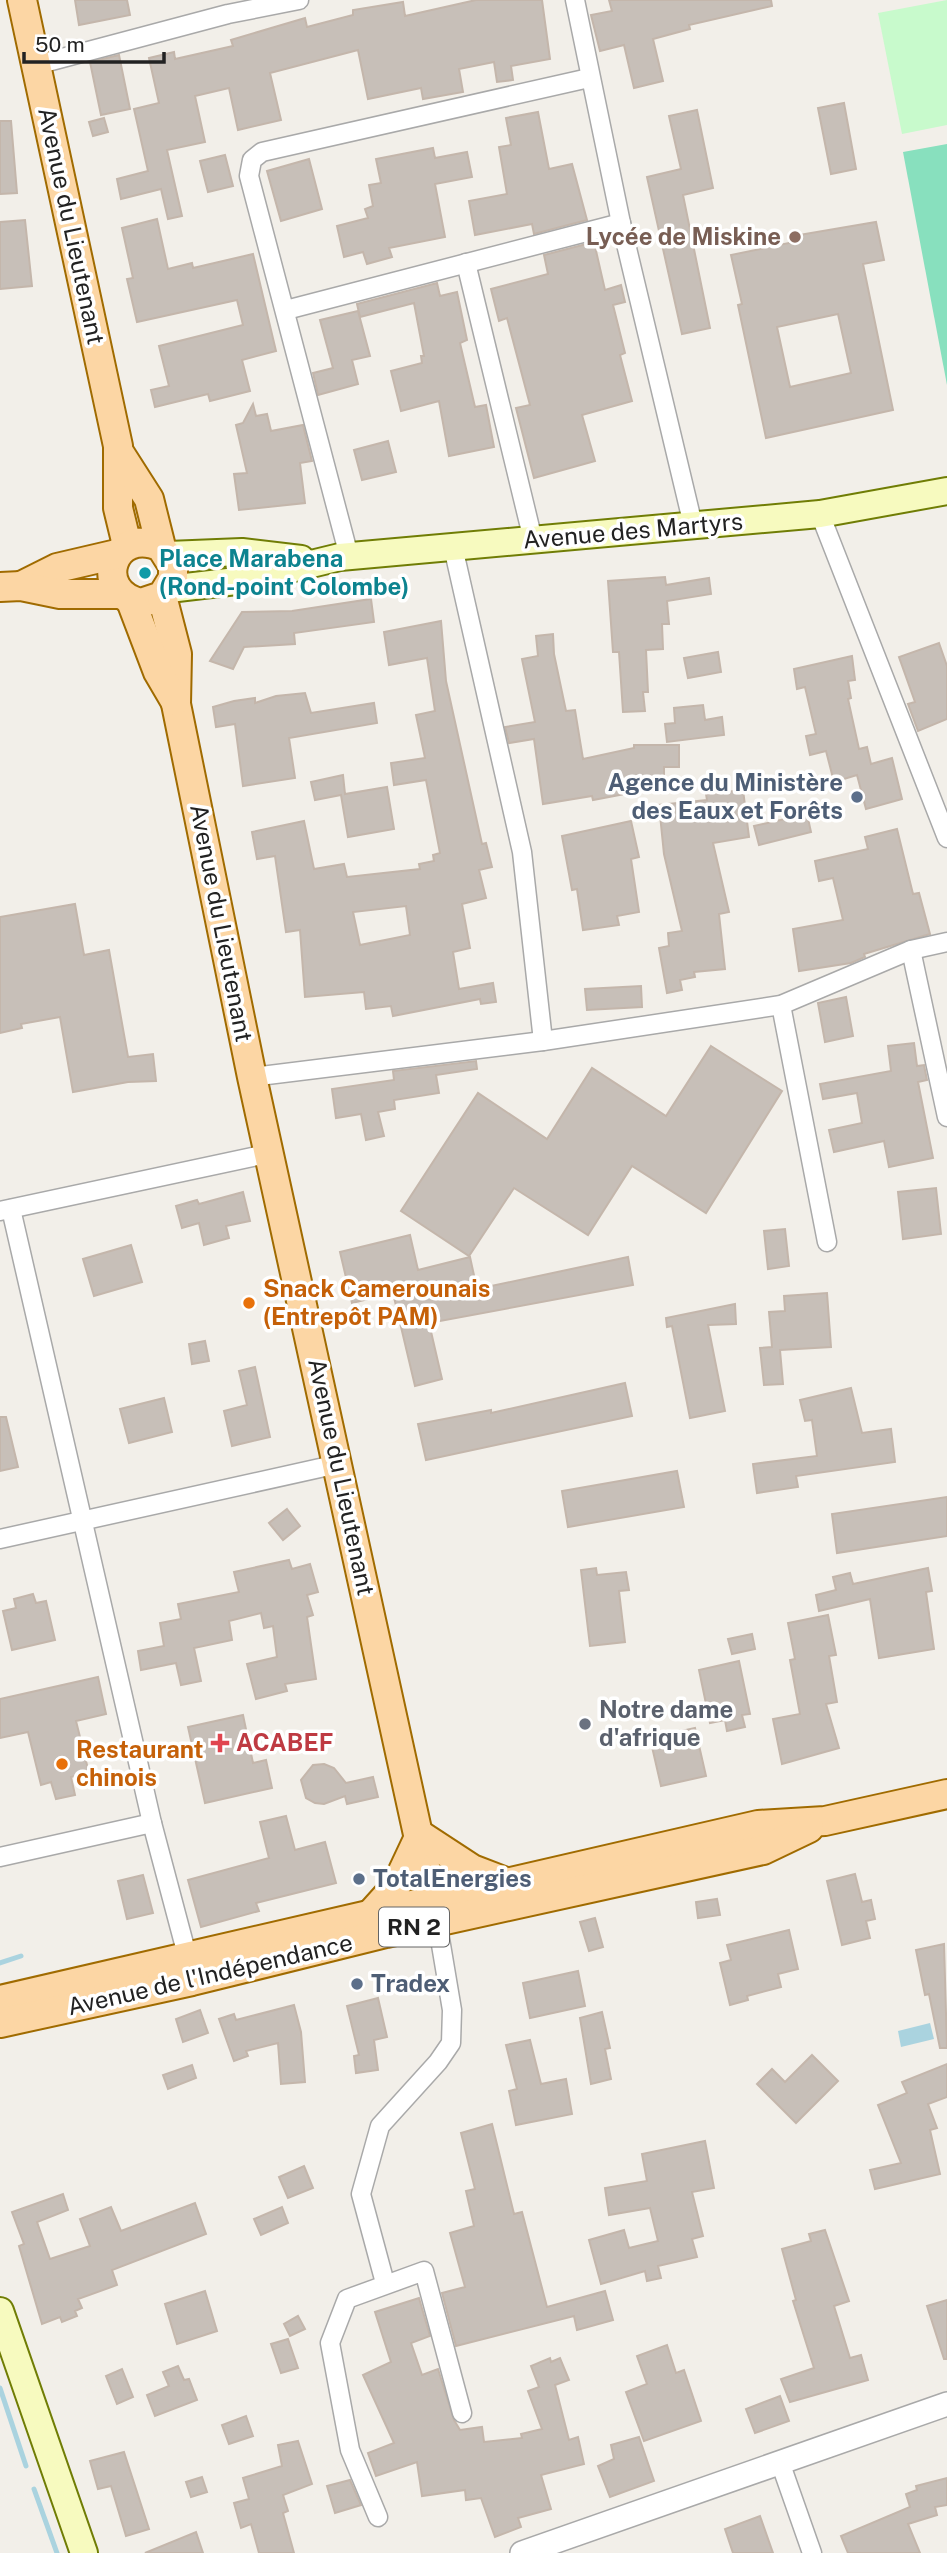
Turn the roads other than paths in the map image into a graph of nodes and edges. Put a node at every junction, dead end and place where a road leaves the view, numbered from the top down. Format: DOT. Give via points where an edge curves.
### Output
graph roads {
  1 [pos="22,0"];
  2 [pos="299,0"];
  3 [pos="575,0"];
  4 [pos="36,65"];
  5 [pos="589,78"];
  6 [pos="621,223"];
  7 [pos="466,263"];
  8 [pos="286,310"];
  9 [pos="119,452"];
  10 [pos="947,491"];
  11 [pos="820,514"];
  12 [pos="693,525"];
  13 [pos="533,540"];
  14 [pos="453,547"];
  15 [pos="122,550"];
  16 [pos="164,551"];
  17 [pos="349,556"];
  18 [pos="317,560"];
  19 [pos="10,587"];
  20 [pos="165,592"];
  21 [pos="126,598"];
  22 [pos="176,704"];
  23 [pos="947,838"];
  24 [pos="947,942"];
  25 [pos="911,950"];
  26 [pos="782,1005"];
  27 [pos="543,1041"];
  28 [pos="252,1077"];
  29 [pos="947,1117"];
  30 [pos="271,1153"];
  31 [pos="6,1210"];
  32 [pos="827,1242"];
  33 [pos="338,1464"];
  34 [pos="82,1520"];
  35 [pos="0,1539"];
  36 [pos="947,1794"];
  37 [pos="825,1821"];
  38 [pos="152,1824"];
  39 [pos="420,1835"];
  40 [pos="0,1857"];
  41 [pos="510,1884"];
  42 [pos="435,1911"];
  43 [pos="369,1916"];
  44 [pos="187,1955"];
  45 [pos="0,2000"];
  46 [pos="0,2024"];
  47 [pos="386,2283"];
  48 [pos="0,2311"];
  49 [pos="947,2404"];
  50 [pos="462,2413"];
  51 [pos="780,2462"];
  52 [pos="378,2516"];
  53 [pos="84,2553"];
  54 [pos="522,2553"];
  55 [pos="812,2553"];
  1 -- 4 [label="main road, Avenue du Lieutenant"];
  2 -- 4 [label="street"];
  3 -- 5 [label="street"];
  4 -- 9 [label="main road, Avenue du Lieutenant"];
  5 -- 6 [label="street"];
  5 -- 8 [label="street" via="262,152 253,160 249,176"];
  6 -- 7 [label="street"];
  6 -- 12 [label="street"];
  7 -- 8 [label="street"];
  7 -- 13 [label="street"];
  8 -- 17 [label="street"];
  9 -- 15 [label="main road, Avenue du Lieutenant"];
  9 -- 16 [label="main road, Avenue du Lieutenant" via="149,499"];
  10 -- 11 [label="main road, Avenue des Martyrs"];
  11 -- 12 [label="main road, Avenue des Martyrs"];
  11 -- 23 [label="street"];
  12 -- 13 [label="main road, Avenue des Martyrs"];
  13 -- 14 [label="main road, Avenue des Martyrs"];
  14 -- 17 [label="main road, Avenue des Martyrs"];
  14 -- 27 [label="street" via="522,852"];
  15 -- 16 [label="main road" via="150,542"];
  15 -- 19 [label="main road"];
  15 -- 21 [label="main road" via="113,575"];
  16 -- 18 [label="main road, Avenue des Martyrs" via="242,552"];
  16 -- 20 [label="main road" via="173,566"];
  17 -- 18 [label="main road, Avenue des Martyrs"];
  18 -- 20 [label="main road, Avenue des Martyrs" via="245,580"];
  19 -- 21 [label="main road"];
  20 -- 21 [label="main road" via="141,603"];
  20 -- 22 [label="main road, Avenue du Lieutenant" via="177,654"];
  21 -- 22 [label="main road, Avenue du Lieutenant"];
  22 -- 28 [label="main road, Avenue du Lieutenant"];
  24 -- 25 [label="street"];
  25 -- 26 [label="street"];
  25 -- 29 [label="street"];
  26 -- 27 [label="street"];
  26 -- 32 [label="street"];
  27 -- 28 [label="street"];
  28 -- 30 [label="main road, Avenue du Lieutenant"];
  30 -- 31 [label="street"];
  30 -- 33 [label="main road, Avenue du Lieutenant"];
  31 -- 34 [label="street"];
  33 -- 34 [label="street"];
  33 -- 39 [label="main road, Avenue du Lieutenant"];
  34 -- 35 [label="street"];
  34 -- 38 [label="street"];
  36 -- 37 [label="main road, Avenue de l'Indépendance / RN 2"];
  37 -- 41 [label="main road, Avenue de l'Indépendance / RN 2" via="758,1825"];
  37 -- 42 [label="main road, Avenue de l'Indépendance / RN 2" via="763,1850"];
  38 -- 40 [label="street"];
  38 -- 44 [label="street"];
  39 -- 41 [label="main road" via="472,1869"];
  39 -- 42 [label="main road, Avenue du Lieutenant"];
  39 -- 43 [label="main road" via="396,1886"];
  41 -- 42 [label="main road, Avenue de l'Indépendance / RN 2"];
  42 -- 43 [label="main road, Avenue de l'Indépendance / RN 2"];
  42 -- 46 [label="main road, Avenue de l'Indépendance / RN 2"];
  42 -- 47 [label="street" via="452,2010 451,2043 380,2126 361,2194"];
  43 -- 44 [label="main road, Avenue de l'Indépendance / RN 2"];
  44 -- 45 [label="main road, Avenue de l'Indépendance / RN 2"];
  47 -- 50 [label="street" via="424,2271"];
  47 -- 52 [label="street" via="348,2299 330,2343 350,2450"];
  48 -- 53 [label="main road"];
  49 -- 51 [label="street"];
  51 -- 54 [label="street"];
  51 -- 55 [label="street"];
}
